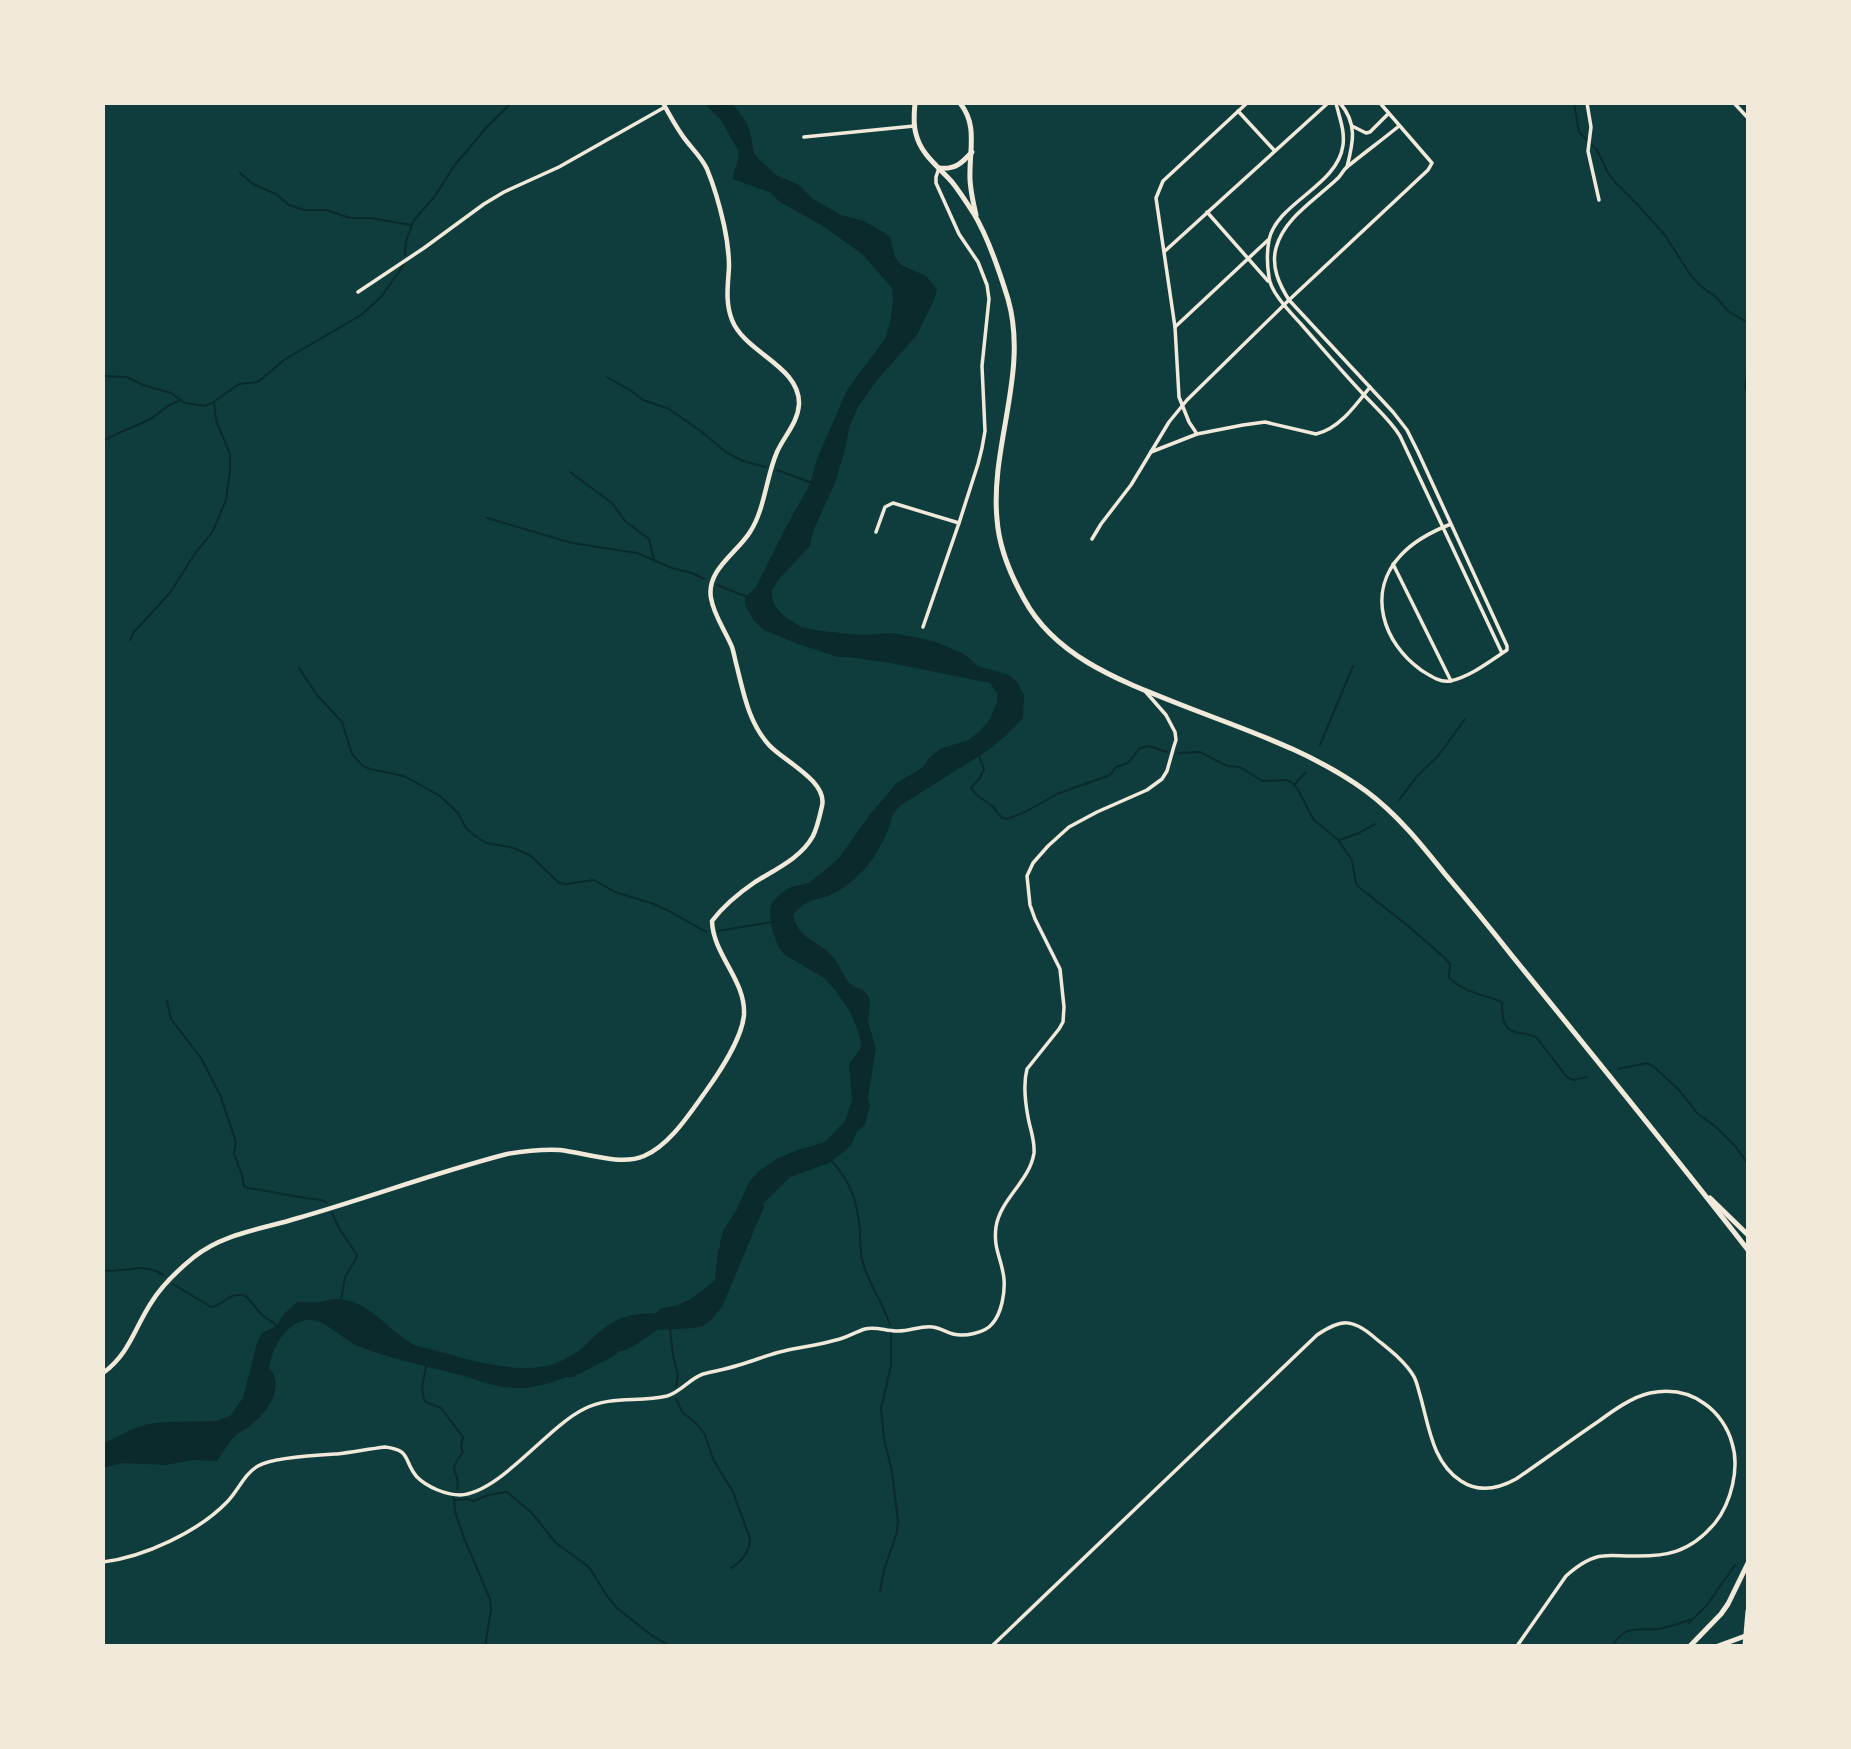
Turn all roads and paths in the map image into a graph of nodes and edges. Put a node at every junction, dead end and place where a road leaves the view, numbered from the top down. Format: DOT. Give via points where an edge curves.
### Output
graph roads {
  1 [pos="960,103"];
  2 [pos="1247,103"];
  3 [pos="1328,103"];
  4 [pos="1338,103"];
  5 [pos="1380,103"];
  6 [pos="1587,103"];
  7 [pos="1734,103"];
  8 [pos="915,104"];
  9 [pos="664,105"];
  10 [pos="1238,111"];
  11 [pos="1388,114"];
  12 [pos="1748,118"];
  13 [pos="914,126"];
  14 [pos="1352,126"];
  15 [pos="1399,126"];
  16 [pos="804,137"];
  17 [pos="1275,150"];
  18 [pos="972,152"];
  19 [pos="1334,165"];
  20 [pos="1347,167"];
  21 [pos="939,168"];
  22 [pos="1599,200"];
  23 [pos="1206,212"];
  24 [pos="977,218"];
  25 [pos="1269,239"];
  26 [pos="1165,251"];
  27 [pos="1248,258"];
  28 [pos="1269,282"];
  29 [pos="358,292"];
  30 [pos="1289,300"];
  31 [pos="1284,305"];
  32 [pos="1175,327"];
  33 [pos="1370,387"];
  34 [pos="1364,395"];
  35 [pos="1182,406"];
  36 [pos="1393,412"];
  37 [pos="1386,418"];
  38 [pos="1197,434"];
  39 [pos="1149,453"];
  40 [pos="959,523"];
  41 [pos="1451,524"];
  42 [pos="1443,527"];
  43 [pos="876,532"];
  44 [pos="1092,539"];
  45 [pos="1393,564"];
  46 [pos="922,626"];
  47 [pos="1502,653"];
  48 [pos="1451,681"];
  49 [pos="1143,690"];
  50 [pos="1699,1187"];
  51 [pos="1748,1235"];
  52 [pos="1748,1251"];
  53 [pos="103,1373"];
  54 [pos="103,1562"];
  55 [pos="1748,1563"];
  56 [pos="1748,1611"];
  57 [pos="1748,1635"];
  58 [pos="992,1646"];
  59 [pos="1517,1646"];
  60 [pos="1690,1646"];
  61 [pos="1718,1646"];
  62 [pos="1745,1646"];
  1 -- 18 [label="main road" via="972,129"];
  2 -- 10 [label="street"];
  3 -- 17 [label="street"];
  4 -- 14 [label="street"];
  4 -- 19 [label="street" via="1343,143"];
  5 -- 11 [label="street"];
  6 -- 22 [label="street" via="1588,151"];
  7 -- 12 [label="street"];
  8 -- 13 [label="main road"];
  9 -- 29 [label="street" via="596,148 484,204"];
  9 -- 53 [label="street" via="707,169 724,223 732,321 792,379 798,393 793,425 777,452 750,532 724,562 710,588 752,720 769,746 806,774 824,802 813,836 802,851 732,899 712,921 716,943 742,999 744,1017 736,1040 723,1067 675,1132 643,1157 598,1157 560,1150 507,1154 214,1243 173,1275 149,1306 124,1353"];
  10 -- 17 [label="street"];
  10 -- 26 [label="street" via="1163,181 1157,206"];
  11 -- 14 [label="street" via="1370,132"];
  11 -- 15 [label="street"];
  13 -- 16 [label="street"];
  13 -- 21 [label="main road" via="923,151"];
  14 -- 20 [label="street"];
  15 -- 20 [label="street"];
  15 -- 30 [label="street" via="1432,163"];
  17 -- 23 [label="street"];
  18 -- 21 [label="main road" via="958,166"];
  18 -- 24 [label="main road" via="970,182"];
  19 -- 20 [label="street"];
  19 -- 25 [label="street" via="1283,215"];
  20 -- 30 [label="street" via="1292,220 1280,238 1275,267"];
  21 -- 24 [label="main road"];
  21 -- 40 [label="street" via="936,183 959,234 978,262 989,299 982,366 985,431"];
  23 -- 26 [label="street"];
  23 -- 27 [label="street"];
  24 -- 49 [label="main road" via="1014,325 1013,374 996,503 1006,562 1027,604 1049,634 1086,662"];
  25 -- 27 [label="street"];
  25 -- 28 [label="street"];
  26 -- 32 [label="street"];
  27 -- 28 [label="street"];
  27 -- 32 [label="street"];
  28 -- 31 [label="street"];
  30 -- 31 [label="street"];
  30 -- 33 [label="street"];
  31 -- 34 [label="street"];
  31 -- 35 [label="street"];
  32 -- 35 [label="street"];
  33 -- 34 [label="street"];
  33 -- 36 [label="street"];
  34 -- 37 [label="street"];
  34 -- 38 [label="street" via="1337,424 1316,434 1265,422"];
  35 -- 38 [label="street"];
  35 -- 39 [label="street"];
  36 -- 37 [label="street"];
  36 -- 41 [label="street" via="1407,430"];
  37 -- 42 [label="street" via="1400,436"];
  38 -- 39 [label="street"];
  39 -- 44 [label="street"];
  40 -- 43 [label="street" via="893,503 886,507"];
  40 -- 46 [label="street"];
  41 -- 42 [label="street"];
  41 -- 47 [label="street" via="1507,646"];
  42 -- 45 [label="street" via="1418,541"];
  42 -- 47 [label="street"];
  45 -- 48 [label="street"];
  45 -- 48 [label="street" via="1381,606 1391,637 1417,667"];
  47 -- 48 [label="street"];
  49 -- 50 [label="main road" via="1320,761 1396,817"];
  49 -- 54 [label="street" via="1175,732 1167,771 1147,790 1069,827 1033,863 1027,876 1030,905 1060,969 1064,1015 1025,1076 1034,1151 1027,1172 996,1223 995,1243 1004,1279 997,1317 989,1327 960,1335 935,1327 871,1328 704,1374 671,1395 596,1404 565,1421 474,1493 459,1495 432,1487 417,1476 396,1448 263,1464 195,1528 169,1542"];
  50 -- 51 [label="main road"];
  50 -- 52 [label="main road"];
  55 -- 60 [label="main road" via="1728,1604"];
  56 -- 62 [label="main road"];
  57 -- 61 [label="main road"];
  58 -- 59 [label="street" via="1317,1335 1342,1322 1364,1329 1414,1376 1442,1465 1467,1485 1505,1485 1613,1412 1651,1393 1676,1391 1695,1396 1725,1426 1735,1460 1732,1483 1716,1522 1698,1540 1662,1556 1601,1556 1575,1568"];
}
